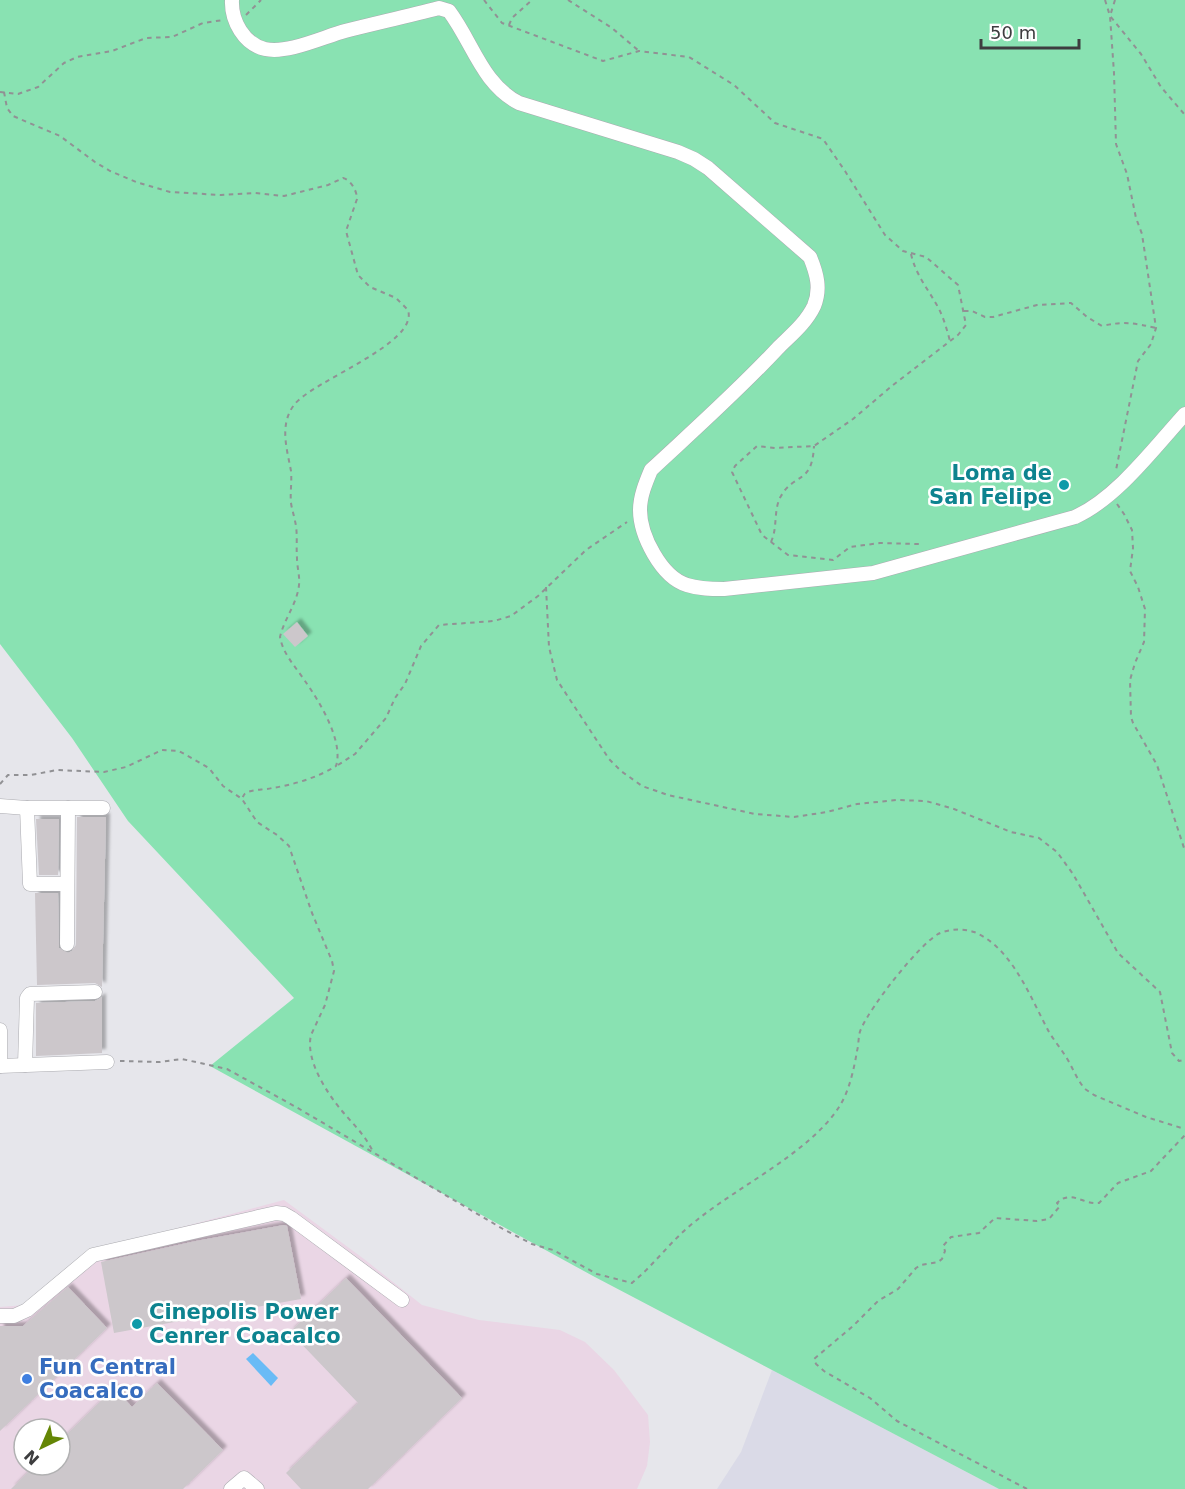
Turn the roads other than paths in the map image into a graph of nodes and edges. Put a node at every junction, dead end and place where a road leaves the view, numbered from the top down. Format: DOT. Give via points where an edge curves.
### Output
graph roads {
  1 [pos="232,0"];
  2 [pos="1185,414"];
  3 [pos="0,806"];
  4 [pos="27,808"];
  5 [pos="68,808"];
  6 [pos="103,808"];
  7 [pos="67,884"];
  8 [pos="67,944"];
  9 [pos="95,992"];
  10 [pos="0,1030"];
  11 [pos="107,1062"];
  12 [pos="25,1065"];
  13 [pos="0,1066"];
  14 [pos="402,1300"];
  15 [pos="0,1316"];
  16 [pos="231,1489"];
  17 [pos="257,1489"];
  1 -- 2 [label="street" via="231,9 243,35 253,45 280,50 440,8 449,11 504,95 694,159 810,258 819,289 806,319 651,470 640,510 644,529 652,552 667,573 684,585 724,589 873,573 1075,517 1112,493"];
  3 -- 4 [label="street"];
  4 -- 5 [label="street"];
  4 -- 7 [label="street" via="30,884"];
  5 -- 6 [label="street"];
  5 -- 7 [label="street"];
  7 -- 8 [label="street"];
  9 -- 12 [label="street" via="30,994"];
  10 -- 13 [label="street"];
  11 -- 12 [label="street"];
  12 -- 13 [label="street"];
  14 -- 15 [label="street" via="291,1218 276,1213 93,1255 27,1310 14,1316"];
  16 -- 17 [label="street" via="244,1478"];
}
